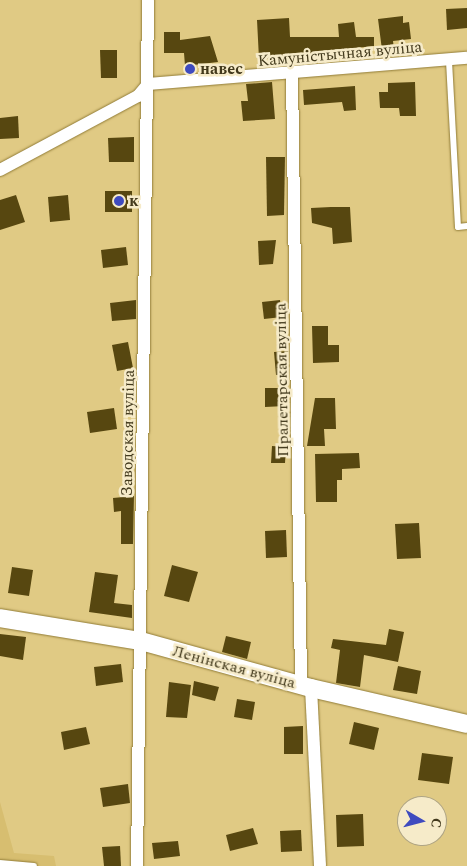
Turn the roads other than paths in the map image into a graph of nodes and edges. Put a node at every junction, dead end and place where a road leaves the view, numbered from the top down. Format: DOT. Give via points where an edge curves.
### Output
graph roads {
  1 [pos="148,0"];
  2 [pos="467,58"];
  3 [pos="450,61"];
  4 [pos="292,74"];
  5 [pos="148,84"];
  6 [pos="0,170"];
  7 [pos="467,226"];
  8 [pos="0,618"];
  9 [pos="141,641"];
  10 [pos="306,686"];
  11 [pos="467,724"];
  12 [pos="0,863"];
  13 [pos="34,866"];
  14 [pos="137,866"];
  15 [pos="320,866"];
  1 -- 5 [label="street, Заводская вуліца"];
  2 -- 3 [label="street, Камуністычная вуліца"];
  3 -- 4 [label="street, Камуністычная вуліца"];
  3 -- 7 [label="lane" via="458,227"];
  4 -- 5 [label="street, Камуністычная вуліца"];
  4 -- 10 [label="street, Пралетарская вуліца"];
  5 -- 6 [label="street" via="138,96"];
  5 -- 9 [label="street, Заводская вуліца"];
  8 -- 9 [label="street, Ленінская вуліца"];
  9 -- 10 [label="street, Ленінская вуліца"];
  9 -- 14 [label="street, Заводская вуліца"];
  10 -- 11 [label="street, Ленінская вуліца"];
  10 -- 15 [label="street, Пралетарская вуліца"];
  12 -- 13 [label="lane"];
}
